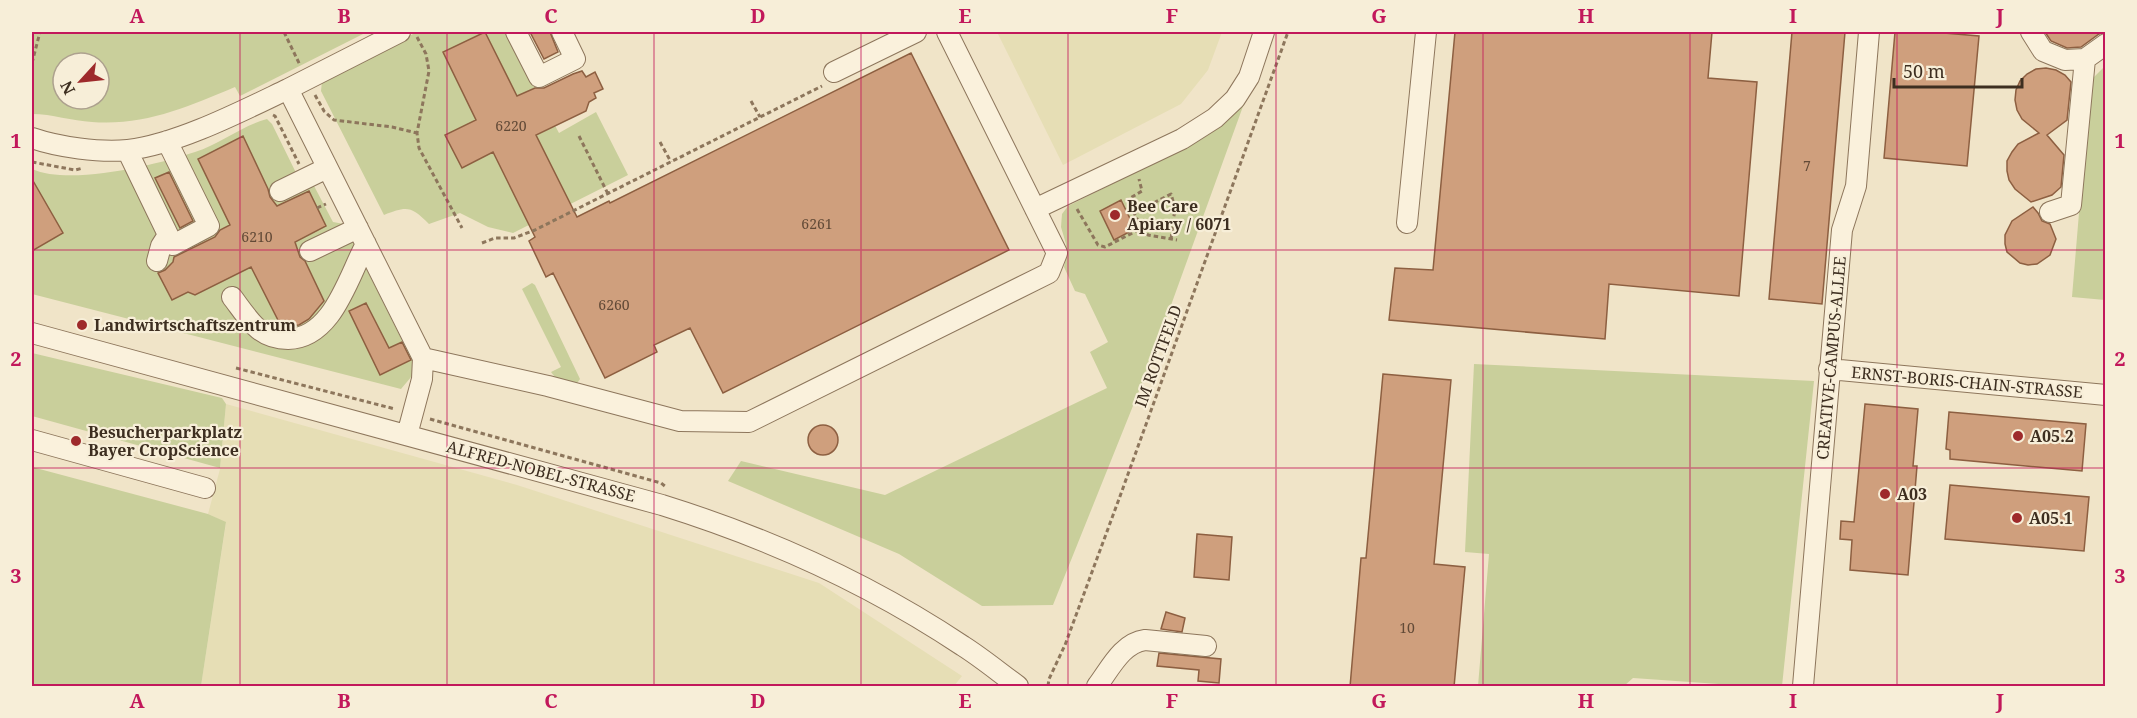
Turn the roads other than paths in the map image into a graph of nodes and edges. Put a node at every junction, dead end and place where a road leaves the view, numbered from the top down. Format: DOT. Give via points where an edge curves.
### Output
graph roads {
  1 [pos="400,32"];
  2 [pos="516,32"];
  3 [pos="562,32"];
  4 [pos="915,32"];
  5 [pos="947,32"];
  6 [pos="1264,32"];
  7 [pos="1426,32"];
  8 [pos="1869,32"];
  9 [pos="2031,32"];
  10 [pos="2106,44"];
  11 [pos="2085,59"];
  12 [pos="834,72"];
  13 [pos="288,89"];
  14 [pos="32,138"];
  15 [pos="167,141"];
  16 [pos="127,150"];
  17 [pos="327,168"];
  18 [pos="280,191"];
  19 [pos="1035,208"];
  20 [pos="2050,213"];
  21 [pos="1407,223"];
  22 [pos="168,235"];
  23 [pos="362,236"];
  24 [pos="310,251"];
  25 [pos="157,261"];
  26 [pos="232,297"];
  27 [pos="32,333"];
  28 [pos="423,358"];
  29 [pos="1829,369"];
  30 [pos="2106,395"];
  31 [pos="407,435"];
  32 [pos="32,440"];
  33 [pos="206,488"];
  34 [pos="1206,646"];
  35 [pos="1018,687"];
  36 [pos="1097,687"];
  37 [pos="1803,687"];
  1 -- 13 [label="street"];
  2 -- 3 [label="street" via="539,77 575,59"];
  4 -- 12 [label="street"];
  5 -- 19 [label="street"];
  6 -- 19 [label="street" via="1249,77 1235,99 1215,118 1182,139"];
  7 -- 21 [label="street"];
  8 -- 29 [label="street, CREATIVE-CAMPUS-ALLEE" via="1856,186 1842,230"];
  9 -- 11 [label="street" via="2043,51 2065,60"];
  10 -- 11 [label="street"];
  11 -- 20 [label="street" via="2072,134 2071,205"];
  13 -- 15 [label="street"];
  13 -- 17 [label="street"];
  14 -- 16 [label="street" via="75,148"];
  15 -- 16 [label="street"];
  15 -- 22 [label="street" via="209,226 172,245"];
  16 -- 22 [label="street"];
  17 -- 18 [label="street"];
  17 -- 23 [label="street"];
  19 -- 28 [label="street" via="1057,253 1049,273 749,422 680,421"];
  22 -- 25 [label="street"];
  23 -- 24 [label="street"];
  23 -- 26 [label="street" via="337,304 314,331 294,339 274,339 255,327"];
  23 -- 28 [label="street"];
  27 -- 31 [label="street, ALFRED-NOBEL-STRASSE"];
  28 -- 31 [label="street" via="422,379"];
  29 -- 30 [label="street, ERNST-BORIS-CHAIN-STRASSE"];
  29 -- 37 [label="street, CREATIVE-CAMPUS-ALLEE"];
  31 -- 35 [label="street, ALFRED-NOBEL-STRASSE" via="662,505 761,539 918,617"];
  32 -- 33 [label="street"];
  34 -- 36 [label="street" via="1136,641 1125,649"];
}
